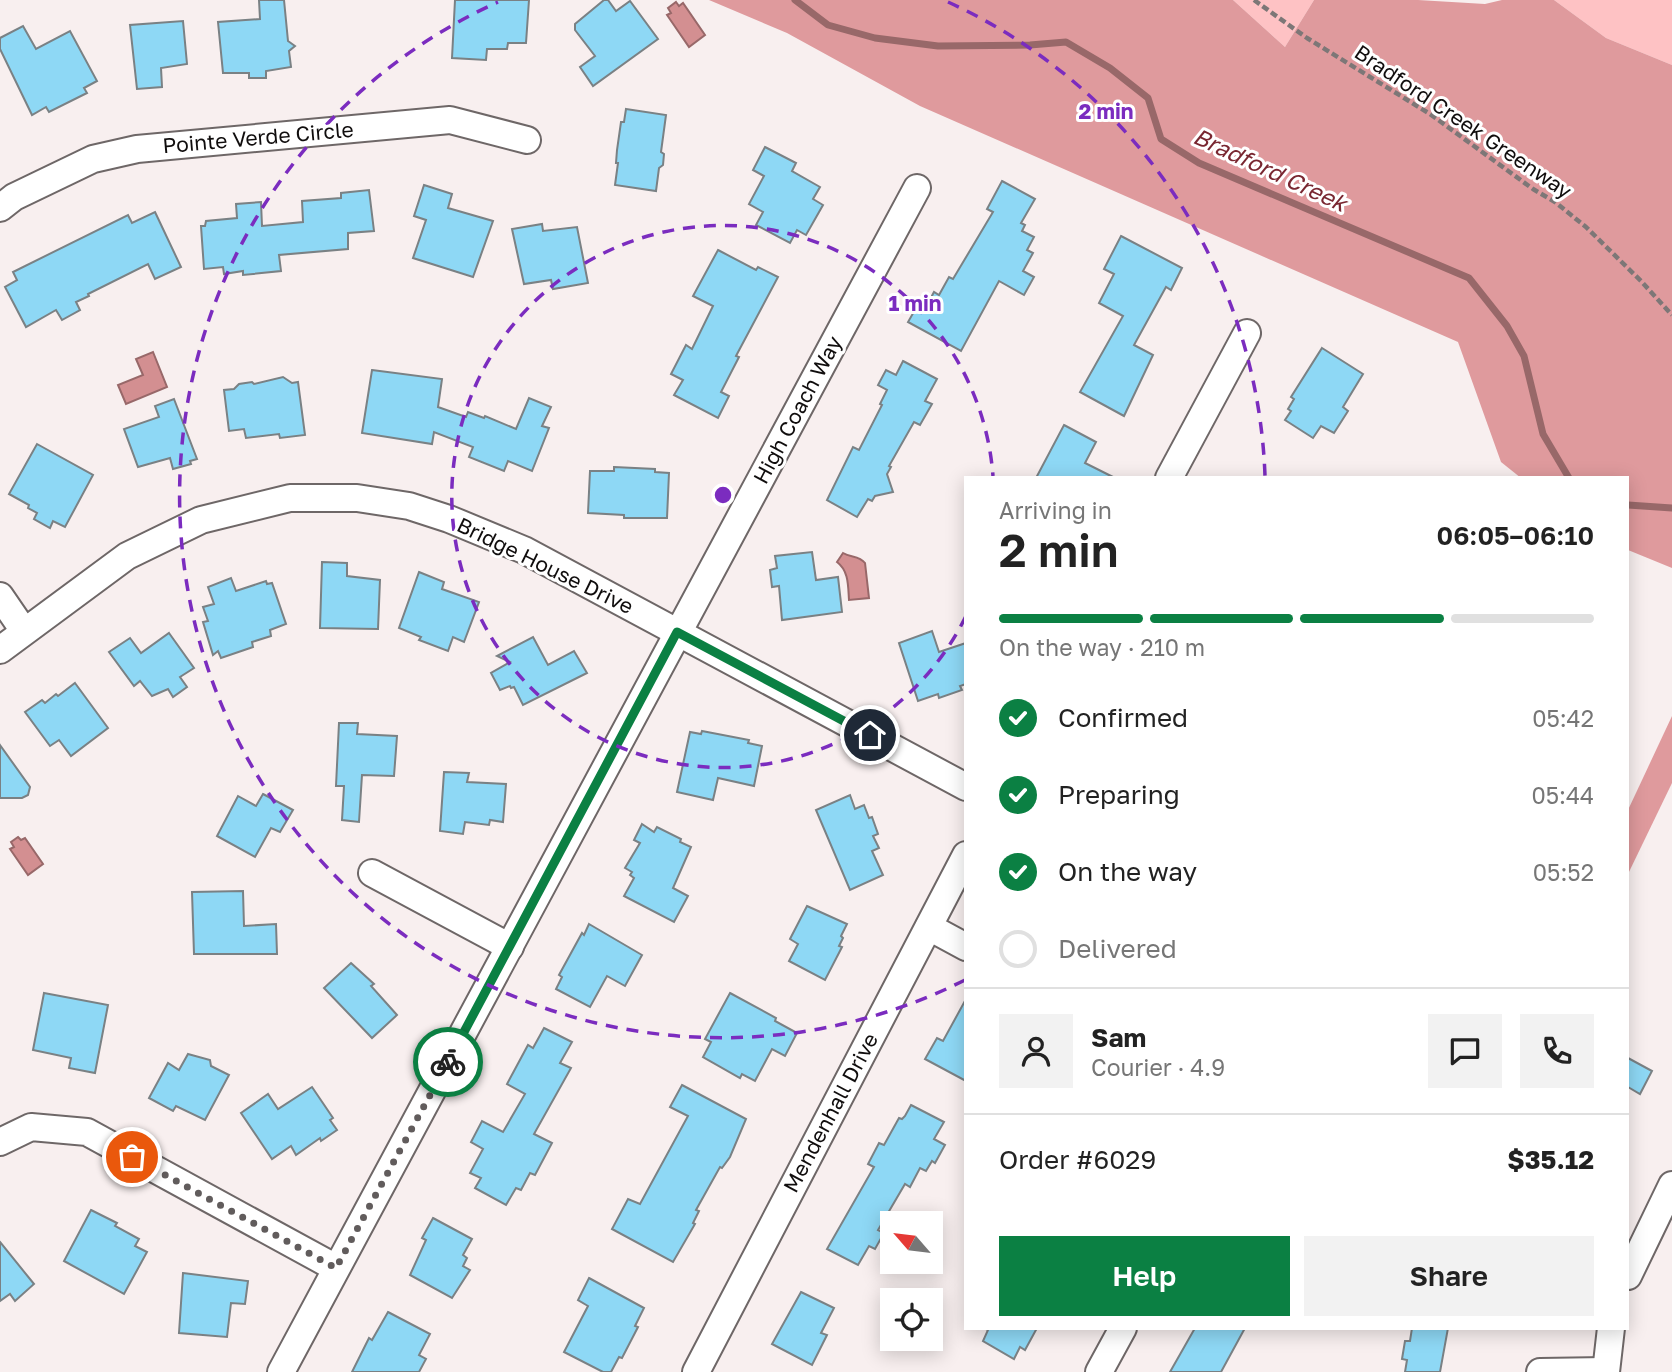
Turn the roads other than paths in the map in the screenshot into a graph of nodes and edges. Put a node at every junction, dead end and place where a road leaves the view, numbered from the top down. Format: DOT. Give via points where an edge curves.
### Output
graph roads {
  1 [pos="527,140"];
  2 [pos="917,188"];
  3 [pos="0,208"];
  4 [pos="1247,333"];
  5 [pos="1170,476"];
  6 [pos="0,596"];
  7 [pos="24,631"];
  8 [pos="677,632"];
  9 [pos="0,650"];
  10 [pos="964,786"];
  11 [pos="964,859"];
  12 [pos="372,873"];
  13 [pos="929,927"];
  14 [pos="964,946"];
  15 [pos="510,947"];
  16 [pos="0,1142"];
  17 [pos="1672,1185"];
  18 [pos="336,1268"];
  19 [pos="1629,1274"];
  20 [pos="1122,1330"];
  21 [pos="1611,1330"];
  22 [pos="1606,1371"];
  23 [pos="281,1372"];
  24 [pos="696,1372"];
  25 [pos="1099,1372"];
  26 [pos="1540,1372"];
  1 -- 3 [label="street, Pointe Verde Circle" via="450,120 137,149 93,159"];
  2 -- 8 [label="street, High Coach Way"];
  4 -- 5 [label="street"];
  6 -- 7 [label="street"];
  7 -- 8 [label="street, Bridge House Drive" via="127,556 201,520 290,498 357,498 409,506 462,524 524,550"];
  7 -- 9 [label="street, Bridge House Drive"];
  8 -- 10 [label="street, Bridge House Drive"];
  8 -- 15 [label="street, High Coach Way"];
  11 -- 13 [label="street, Mendenhall Drive"];
  12 -- 15 [label="street"];
  13 -- 14 [label="street"];
  13 -- 24 [label="street, Mendenhall Drive"];
  15 -- 18 [label="street, High Coach Way"];
  16 -- 18 [label="street" via="31,1127 87,1132"];
  17 -- 19 [label="street"];
  18 -- 23 [label="street, High Coach Way"];
  20 -- 25 [label="street"];
  21 -- 22 [label="street"];
  22 -- 26 [label="street"];
}
